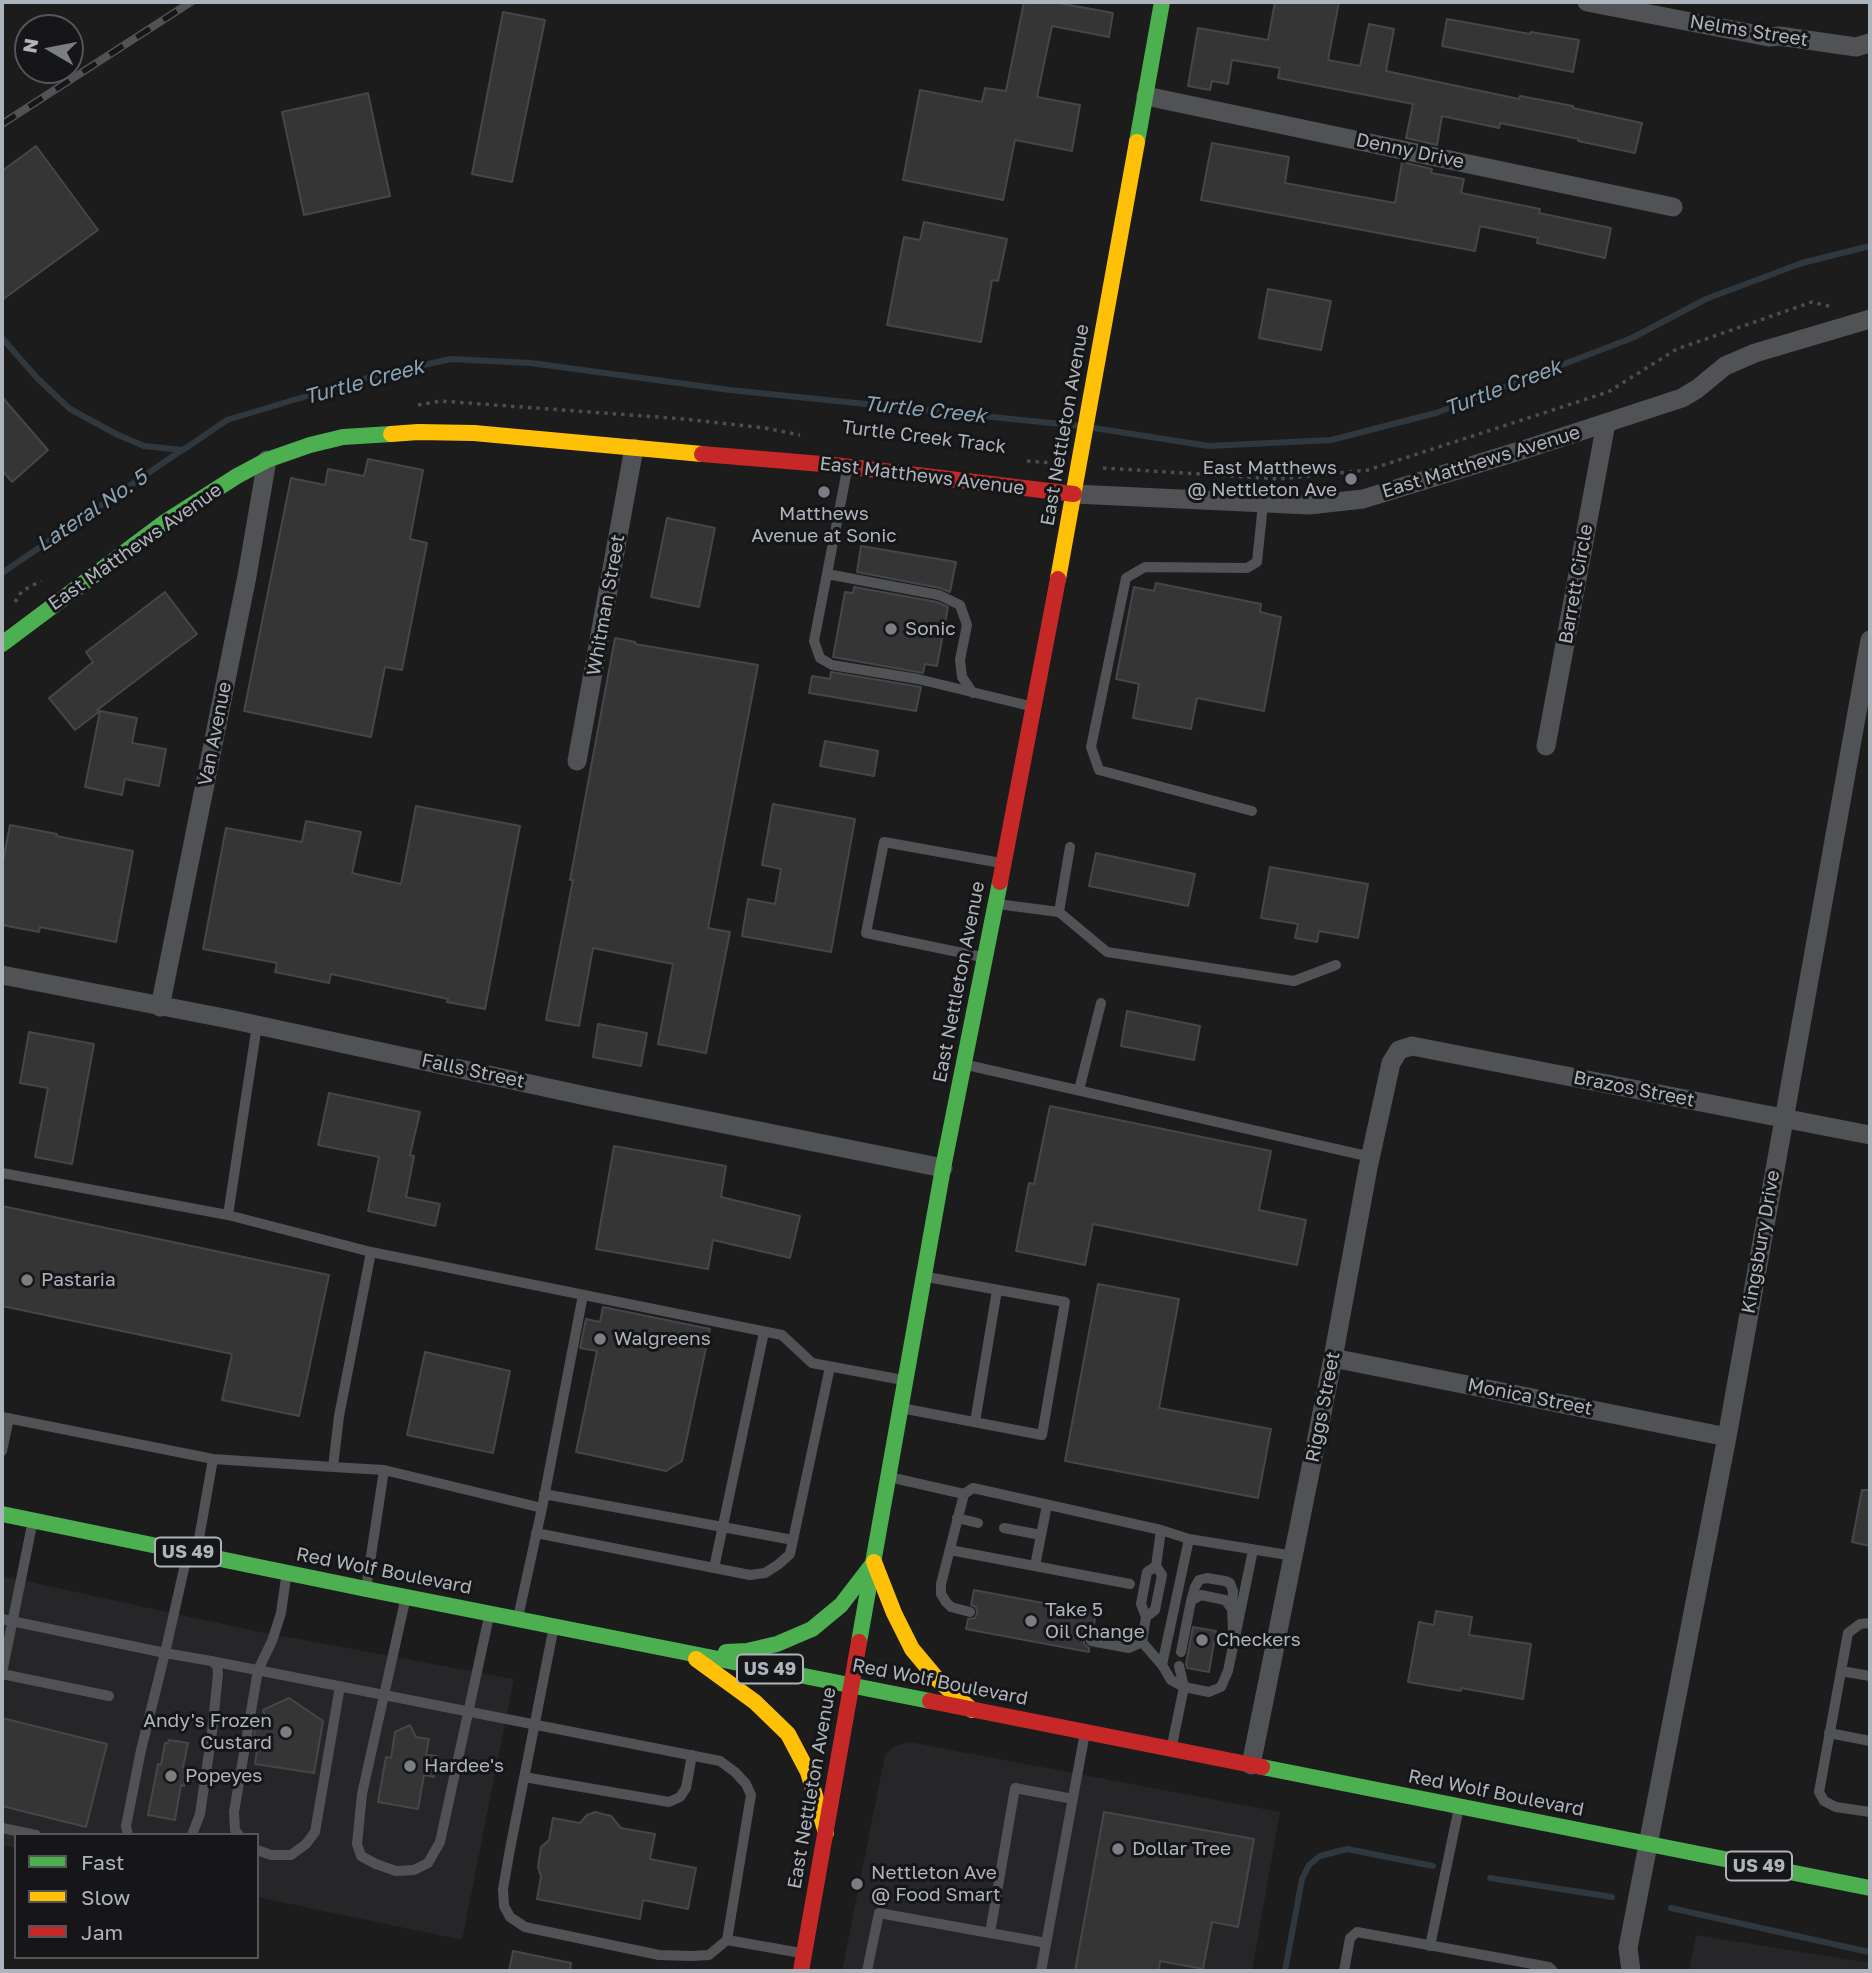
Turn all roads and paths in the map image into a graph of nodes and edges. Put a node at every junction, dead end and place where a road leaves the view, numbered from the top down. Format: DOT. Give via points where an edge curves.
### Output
graph roads {
  1 [pos="1162,2"];
  2 [pos="1587,2"];
  3 [pos="1870,43"];
  4 [pos="1146,96"];
  5 [pos="1673,207"];
  6 [pos="1843,304"];
  7 [pos="1870,319"];
  8 [pos="414,406"];
  9 [pos="1606,423"];
  10 [pos="808,437"];
  11 [pos="634,448"];
  12 [pos="267,460"];
  13 [pos="1017,461"];
  14 [pos="1079,466"];
  15 [pos="848,467"];
  16 [pos="1074,494"];
  17 [pos="1263,504"];
  18 [pos="827,574"];
  19 [pos="47,579"];
  20 [pos="12,607"];
  21 [pos="1870,640"];
  22 [pos="2,645"];
  23 [pos="973,693"];
  24 [pos="1034,707"];
  25 [pos="1546,746"];
  26 [pos="577,761"];
  27 [pos="1252,811"];
  28 [pos="1070,847"];
  29 [pos="1004,864"];
  30 [pos="997,904"];
  31 [pos="1059,912"];
  32 [pos="986,958"];
  33 [pos="1336,965"];
  34 [pos="2,975"];
  35 [pos="1101,1003"];
  36 [pos="160,1007"];
  37 [pos="257,1025"];
  38 [pos="1399,1050"];
  39 [pos="964,1064"];
  40 [pos="1079,1090"];
  41 [pos="1783,1118"];
  42 [pos="1870,1135"];
  43 [pos="1371,1157"];
  44 [pos="943,1168"];
  45 [pos="2,1173"];
  46 [pos="228,1215"];
  47 [pos="371,1252"];
  48 [pos="924,1276"];
  49 [pos="997,1290"];
  50 [pos="583,1295"];
  51 [pos="764,1332"];
  52 [pos="1333,1358"];
  53 [pos="830,1367"];
  54 [pos="906,1380"];
  55 [pos="901,1407"];
  56 [pos="5,1417"];
  57 [pos="975,1422"];
  58 [pos="1727,1437"];
  59 [pos="2,1451"];
  60 [pos="213,1459"];
  61 [pos="333,1466"];
  62 [pos="384,1470"];
  63 [pos="888,1477"];
  64 [pos="544,1494"];
  65 [pos="964,1494"];
  66 [pos="1047,1505"];
  67 [pos="542,1508"];
  68 [pos="2,1514"];
  69 [pos="957,1518"];
  70 [pos="33,1521"];
  71 [pos="978,1523"];
  72 [pos="722,1527"];
  73 [pos="1004,1528"];
  74 [pos="1161,1531"];
  75 [pos="536,1533"];
  76 [pos="1041,1535"];
  77 [pos="1189,1539"];
  78 [pos="793,1540"];
  79 [pos="950,1550"];
  80 [pos="1253,1550"];
  81 [pos="192,1553"];
  82 [pos="1294,1556"];
  83 [pos="874,1562"];
  84 [pos="1035,1566"];
  85 [pos="1156,1566"];
  86 [pos="714,1568"];
  87 [pos="287,1573"];
  88 [pos="1130,1584"];
  89 [pos="366,1589"];
  90 [pos="406,1597"];
  91 [pos="1191,1601"];
  92 [pos="1231,1609"];
  93 [pos="970,1612"];
  94 [pos="490,1613"];
  95 [pos="1146,1617"];
  96 [pos="2,1619"];
  97 [pos="517,1619"];
  98 [pos="13,1622"];
  99 [pos="1870,1623"];
  100 [pos="554,1626"];
  101 [pos="1091,1641"];
  102 [pos="1142,1642"];
  103 [pos="1234,1642"];
  104 [pos="1181,1652"];
  105 [pos="165,1653"];
  106 [pos="688,1653"];
  107 [pos="211,1661"];
  108 [pos="1161,1665"];
  109 [pos="1179,1666"];
  110 [pos="258,1670"];
  111 [pos="1841,1671"];
  112 [pos="2,1673"];
  113 [pos="1870,1676"];
  114 [pos="340,1686"];
  115 [pos="852,1686"];
  116 [pos="1184,1687"];
  117 [pos="384,1695"];
  118 [pos="109,1696"];
  119 [pos="972,1710"];
  120 [pos="467,1712"];
  121 [pos="534,1724"];
  122 [pos="1085,1732"];
  123 [pos="1829,1733"];
  124 [pos="1870,1741"];
  125 [pos="1171,1749"];
  126 [pos="692,1755"];
  127 [pos="1251,1765"];
  128 [pos="524,1777"];
  129 [pos="1073,1799"];
  130 [pos="1459,1807"];
  131 [pos="1870,1812"];
  132 [pos="2,1828"];
  133 [pos="26,1833"];
  134 [pos="128,1833"];
  135 [pos="193,1833"];
  136 [pos="237,1833"];
  137 [pos="826,1833"];
  138 [pos="1647,1844"];
  139 [pos="259,1851"];
  140 [pos="1870,1888"];
  141 [pos="990,1933"];
  142 [pos="727,1940"];
  143 [pos="1046,1943"];
  144 [pos="1430,1945"];
  145 [pos="804,1954"];
  146 [pos="801,1971"];
  147 [pos="867,1971"];
  148 [pos="1041,1971"];
  149 [pos="1344,1971"];
  150 [pos="1553,1971"];
  151 [pos="1631,1971"];
  1 -- 4 [label="main road, East Nettleton Avenue"];
  2 -- 3 [label="street, Nelms Street" via="1769,37 1856,47"];
  4 -- 5 [label="street, Denny Drive"];
  4 -- 14 [label="main road, East Nettleton Avenue"];
  6 -- 14 [label="path, Turtle Creek Track" via="1830,307 1812,302 1677,349 1608,392 1368,470 1279,479"];
  7 -- 9 [label="street, East Matthews Avenue" via="1755,354 1725,366 1682,398"];
  8 -- 10 [label="path" via="441,401 684,419"];
  9 -- 17 [label="street, East Matthews Avenue" via="1363,499"];
  9 -- 25 [label="street, Barrett Circle"];
  11 -- 12 [label="main road, East Matthews Avenue" via="418,432 343,438"];
  11 -- 15 [label="main road, East Matthews Avenue"];
  11 -- 26 [label="street, Whitman Street"];
  12 -- 22 [label="main road, East Matthews Avenue" via="165,522"];
  12 -- 36 [label="street, Van Avenue"];
  13 -- 14 [label="path, Turtle Creek Track"];
  14 -- 16 [label="main road, East Nettleton Avenue"];
  15 -- 16 [label="main road, East Matthews Avenue"];
  15 -- 18 [label="lane"];
  16 -- 17 [label="street, East Matthews Avenue"];
  16 -- 24 [label="main road, East Nettleton Avenue"];
  17 -- 27 [label="lane" via="1257,562 1247,568 1145,566 1126,578 1091,747 1099,769"];
  18 -- 23 [label="lane" via="939,595 960,605 967,625 960,660 962,677"];
  18 -- 23 [label="lane" via="814,641 820,658 832,665"];
  19 -- 20 [label="path" via="22,591"];
  21 -- 41 [label="street, Kingsbury Drive"];
  23 -- 24 [label="lane"];
  24 -- 29 [label="main road, East Nettleton Avenue"];
  28 -- 31 [label="lane"];
  29 -- 30 [label="main road, East Nettleton Avenue"];
  29 -- 32 [label="lane" via="884,842 866,933"];
  30 -- 31 [label="lane"];
  30 -- 32 [label="main road, East Nettleton Avenue"];
  31 -- 33 [label="lane" via="1107,952 1293,981"];
  32 -- 39 [label="main road, East Nettleton Avenue"];
  34 -- 36 [label="street, Falls Street"];
  35 -- 40 [label="lane"];
  36 -- 37 [label="street, Falls Street"];
  37 -- 44 [label="street, Falls Street"];
  37 -- 46 [label="lane"];
  38 -- 41 [label="street, Brazos Street" via="1412,1046"];
  38 -- 43 [label="street, Riggs Street" via="1391,1062"];
  39 -- 40 [label="lane"];
  39 -- 44 [label="main road, East Nettleton Avenue"];
  40 -- 43 [label="lane"];
  41 -- 42 [label="street, Brazos Street"];
  41 -- 58 [label="street, Kingsbury Drive"];
  43 -- 52 [label="street, Riggs Street"];
  44 -- 48 [label="main road, East Nettleton Avenue"];
  45 -- 46 [label="lane"];
  46 -- 47 [label="lane"];
  47 -- 50 [label="lane"];
  47 -- 61 [label="lane"];
  48 -- 49 [label="lane"];
  48 -- 54 [label="main road, East Nettleton Avenue"];
  49 -- 57 [label="lane"];
  49 -- 57 [label="lane" via="1065,1302 1042,1435"];
  50 -- 51 [label="lane"];
  50 -- 64 [label="lane"];
  51 -- 53 [label="lane" via="782,1335 812,1363"];
  51 -- 72 [label="lane"];
  52 -- 58 [label="street, Monica Street"];
  52 -- 82 [label="street, Riggs Street"];
  53 -- 54 [label="lane"];
  53 -- 78 [label="lane"];
  54 -- 55 [label="main road, East Nettleton Avenue"];
  55 -- 57 [label="lane"];
  55 -- 63 [label="main road, East Nettleton Avenue"];
  56 -- 59 [label="lane"];
  56 -- 60 [label="lane"];
  58 -- 138 [label="street, Kingsbury Drive"];
  60 -- 61 [label="lane"];
  60 -- 81 [label="lane"];
  61 -- 62 [label="lane"];
  62 -- 67 [label="lane"];
  62 -- 89 [label="lane"];
  63 -- 65 [label="lane"];
  63 -- 83 [label="main road, East Nettleton Avenue"];
  64 -- 67 [label="lane"];
  64 -- 72 [label="lane"];
  65 -- 66 [label="lane" via="972,1488"];
  65 -- 69 [label="lane"];
  66 -- 74 [label="lane"];
  66 -- 76 [label="lane"];
  67 -- 75 [label="lane"];
  68 -- 70 [label="main road, Red Wolf Boulevard / US 49"];
  69 -- 71 [label="lane"];
  69 -- 79 [label="lane"];
  70 -- 81 [label="main road, Red Wolf Boulevard / US 49"];
  70 -- 98 [label="lane"];
  72 -- 78 [label="lane"];
  72 -- 86 [label="lane"];
  73 -- 76 [label="lane"];
  74 -- 77 [label="lane"];
  74 -- 85 [label="lane"];
  75 -- 86 [label="lane"];
  75 -- 97 [label="lane"];
  76 -- 84 [label="lane"];
  77 -- 80 [label="lane"];
  77 -- 108 [label="lane"];
  78 -- 86 [label="lane" via="790,1554 765,1573"];
  79 -- 84 [label="lane"];
  79 -- 93 [label="lane" via="941,1594 951,1607"];
  80 -- 82 [label="lane"];
  80 -- 103 [label="lane"];
  81 -- 87 [label="main road, Red Wolf Boulevard / US 49"];
  81 -- 105 [label="lane"];
  82 -- 127 [label="street, Riggs Street"];
  83 -- 106 [label="main road" via="841,1605 812,1629 747,1651"];
  83 -- 115 [label="main road, East Nettleton Avenue"];
  83 -- 119 [label="main road" via="912,1649"];
  84 -- 88 [label="lane"];
  85 -- 95 [label="lane" via="1147,1572 1141,1604"];
  85 -- 95 [label="lane" via="1162,1575 1155,1610"];
  87 -- 89 [label="main road, Red Wolf Boulevard / US 49"];
  87 -- 110 [label="lane" via="281,1613"];
  89 -- 90 [label="main road, Red Wolf Boulevard / US 49"];
  90 -- 94 [label="main road, Red Wolf Boulevard / US 49"];
  90 -- 117 [label="lane"];
  91 -- 92 [label="lane" via="1201,1595 1225,1600"];
  91 -- 92 [label="lane" via="1199,1580 1225,1581 1233,1591"];
  91 -- 104 [label="lane"];
  92 -- 103 [label="lane"];
  94 -- 97 [label="main road, Red Wolf Boulevard / US 49"];
  94 -- 120 [label="lane"];
  95 -- 102 [label="lane"];
  96 -- 98 [label="lane"];
  97 -- 100 [label="main road, Red Wolf Boulevard / US 49"];
  98 -- 105 [label="lane"];
  98 -- 112 [label="lane"];
  99 -- 111 [label="lane" via="1860,1623 1848,1633"];
  100 -- 106 [label="main road, Red Wolf Boulevard / US 49"];
  100 -- 121 [label="lane"];
  101 -- 102 [label="lane" via="1129,1648"];
  102 -- 108 [label="lane"];
  103 -- 116 [label="lane" via="1221,1687 1209,1692"];
  105 -- 107 [label="lane"];
  105 -- 134 [label="lane"];
  106 -- 115 [label="main road, Red Wolf Boulevard / US 49"];
  106 -- 137 [label="main road" via="755,1702 788,1734 808,1772"];
  107 -- 110 [label="lane"];
  107 -- 135 [label="lane" via="218,1674 212,1732 200,1814"];
  108 -- 116 [label="lane" via="1171,1680"];
  109 -- 116 [label="lane"];
  110 -- 114 [label="lane"];
  110 -- 136 [label="lane" via="234,1812"];
  111 -- 113 [label="lane"];
  111 -- 123 [label="lane"];
  112 -- 118 [label="lane"];
  114 -- 117 [label="lane"];
  114 -- 139 [label="lane" via="315,1832 291,1855"];
  115 -- 119 [label="main road, Red Wolf Boulevard / US 49"];
  115 -- 137 [label="main road, East Nettleton Avenue"];
  116 -- 125 [label="lane"];
  117 -- 120 [label="lane"];
  117 -- 120 [label="lane" via="362,1794 357,1844 361,1856 396,1871 428,1863 440,1842"];
  119 -- 122 [label="main road, Red Wolf Boulevard / US 49"];
  120 -- 121 [label="lane"];
  121 -- 126 [label="lane"];
  121 -- 128 [label="lane"];
  122 -- 125 [label="main road, Red Wolf Boulevard / US 49"];
  122 -- 129 [label="lane"];
  123 -- 124 [label="lane"];
  123 -- 131 [label="lane" via="1819,1792 1836,1807"];
  125 -- 127 [label="main road, Red Wolf Boulevard / US 49"];
  126 -- 128 [label="lane" via="686,1788 669,1802"];
  126 -- 142 [label="lane" via="720,1761 746,1784 751,1795"];
  127 -- 130 [label="main road, Red Wolf Boulevard / US 49"];
  128 -- 142 [label="lane" via="503,1889 510,1917 525,1927 659,1955 709,1955"];
  129 -- 141 [label="lane" via="1015,1788"];
  129 -- 143 [label="lane"];
  130 -- 138 [label="main road, Red Wolf Boulevard / US 49"];
  130 -- 144 [label="lane"];
  132 -- 133 [label="lane"];
  137 -- 145 [label="main road, East Nettleton Avenue"];
  138 -- 140 [label="main road, Red Wolf Boulevard / US 49"];
  138 -- 151 [label="street, Kingsbury Drive" via="1628,1948"];
  141 -- 143 [label="lane"];
  141 -- 147 [label="lane" via="879,1913"];
  142 -- 145 [label="lane"];
  143 -- 148 [label="lane"];
  144 -- 149 [label="lane" via="1357,1932 1350,1938"];
  144 -- 150 [label="lane"];
  145 -- 146 [label="main road, East Nettleton Avenue"];
}
